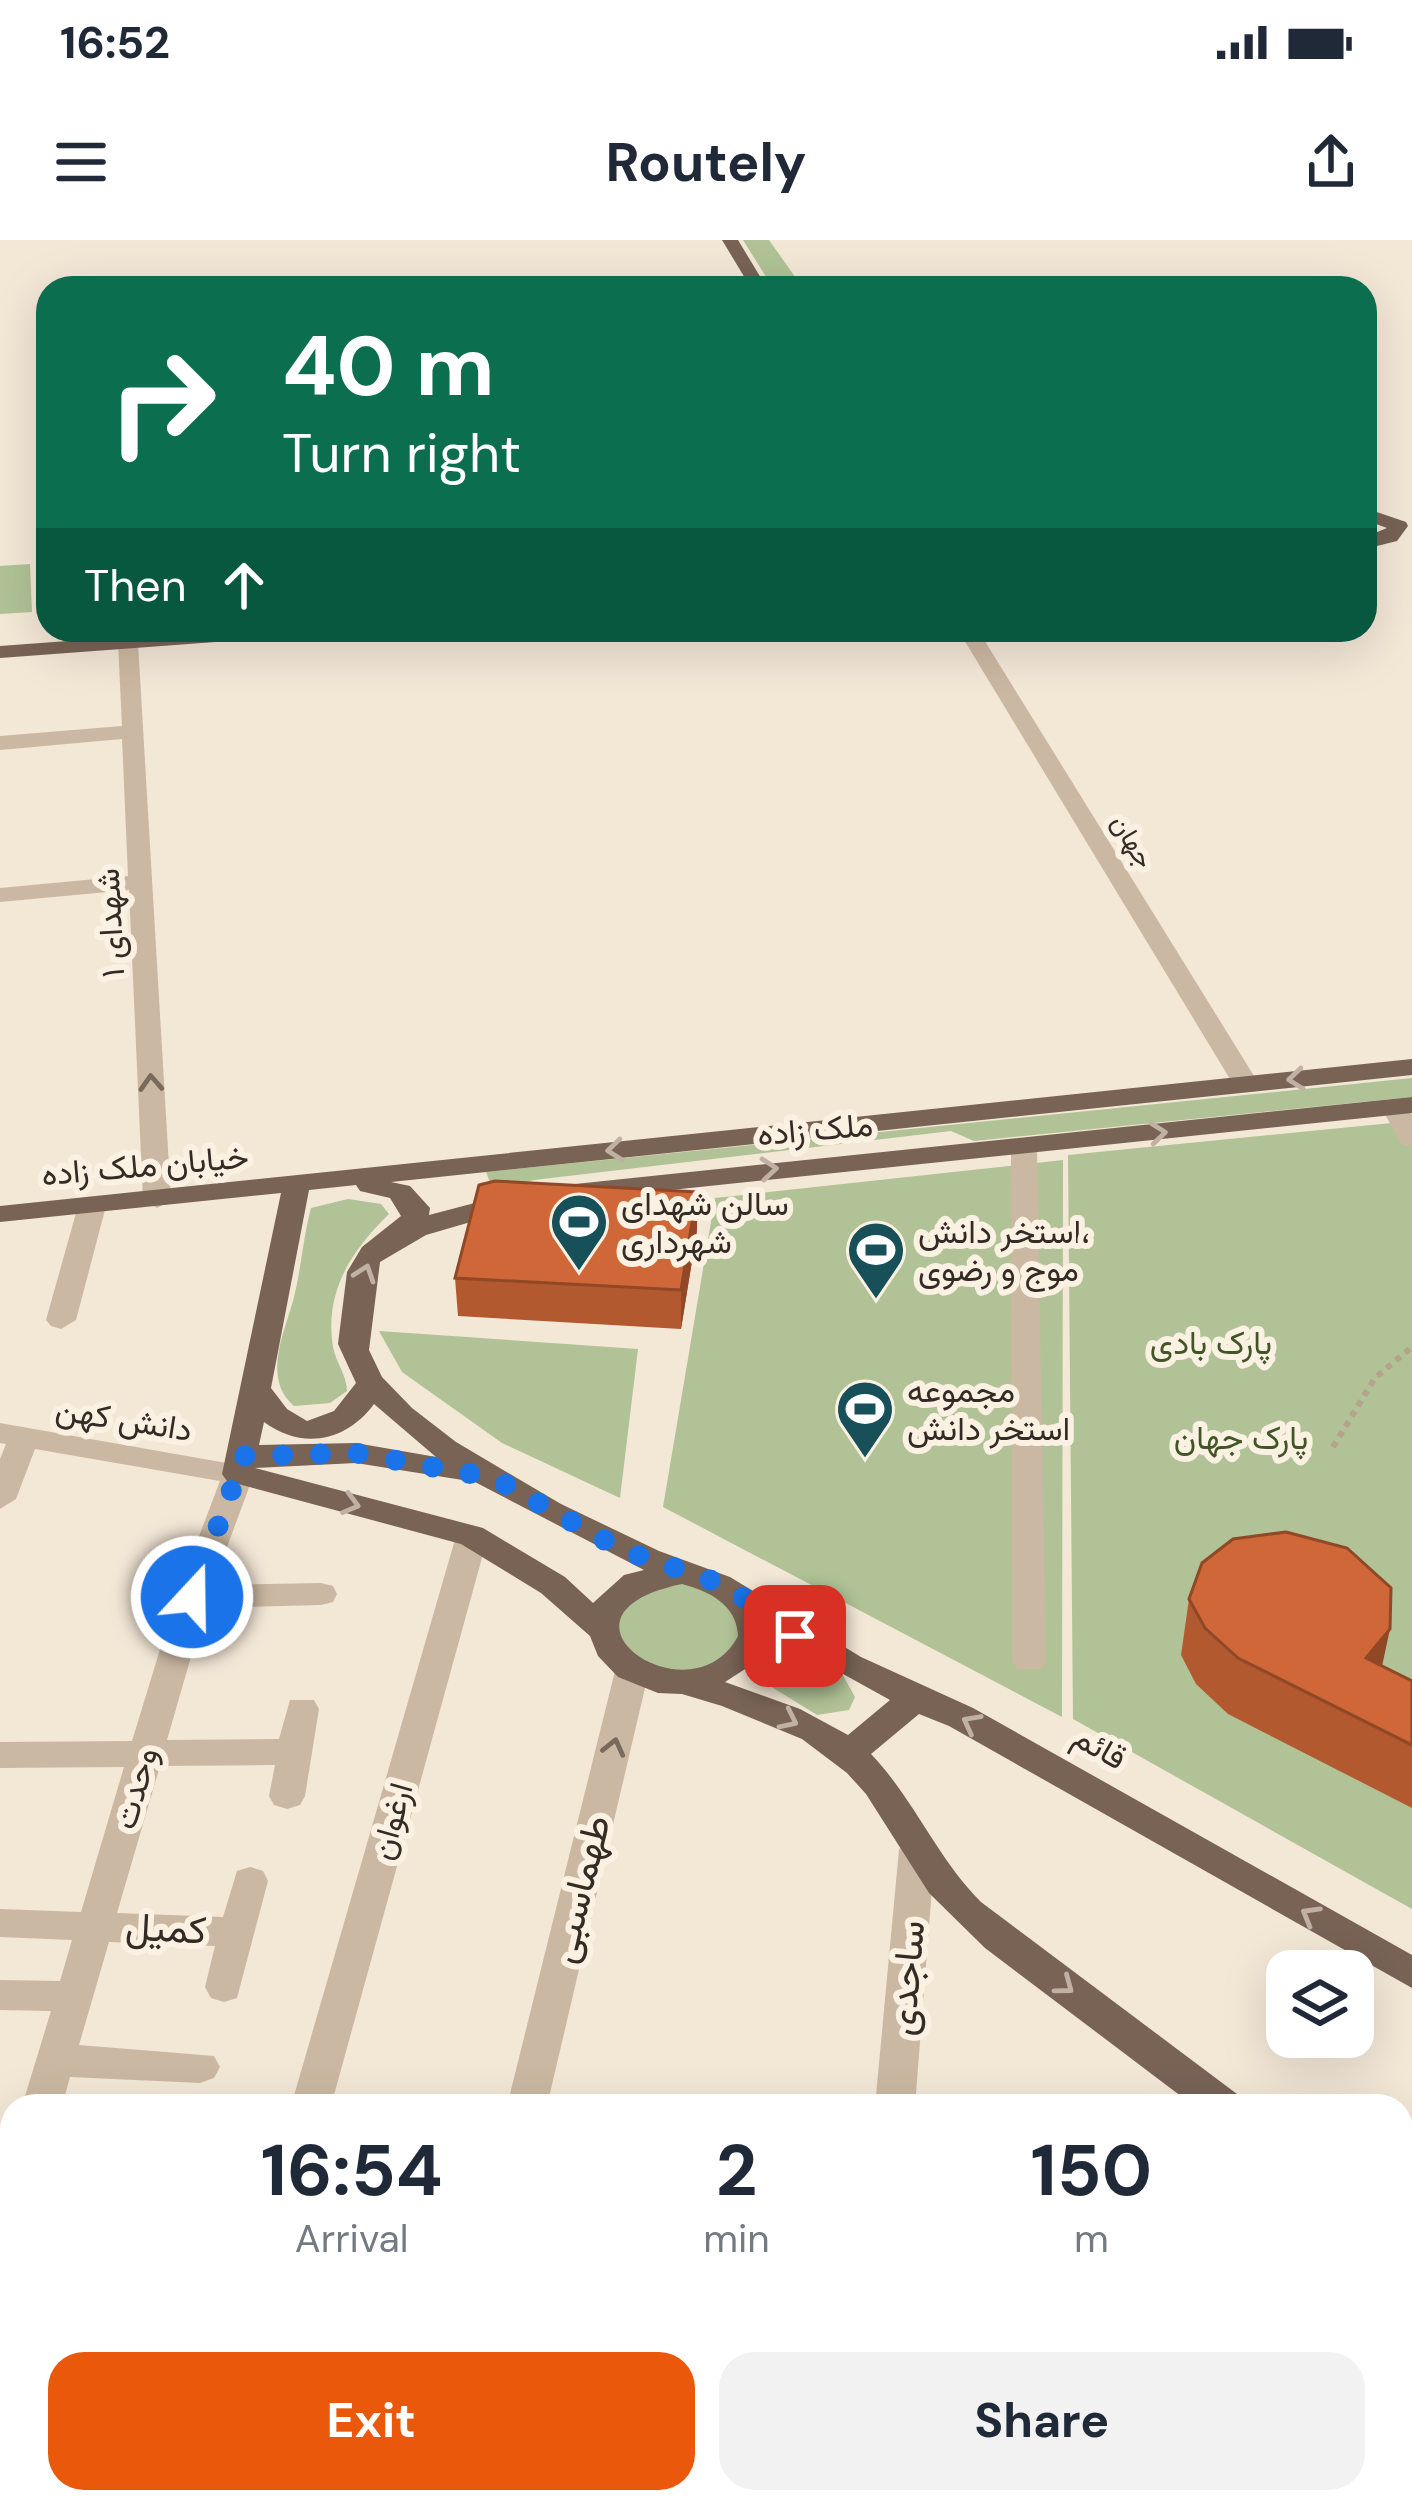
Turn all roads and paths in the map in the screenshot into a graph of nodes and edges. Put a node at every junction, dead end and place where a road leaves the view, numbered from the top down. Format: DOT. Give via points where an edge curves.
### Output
graph roads {
  1 [pos="730,240"];
  2 [pos="752,276"];
  3 [pos="1412,503"];
  4 [pos="1377,510"];
  5 [pos="1377,517"];
  6 [pos="1377,541"];
  7 [pos="1412,542"];
  8 [pos="1377,543"];
  9 [pos="36,630"];
  10 [pos="0,633"];
  11 [pos="141,642"];
  12 [pos="975,642"];
  13 [pos="128,643"];
  14 [pos="0,652"];
  15 [pos="133,732"];
  16 [pos="0,742"];
  17 [pos="141,882"];
  18 [pos="0,896"];
  19 [pos="1412,1067"];
  20 [pos="1246,1084"];
  21 [pos="1403,1106"];
  22 [pos="1412,1139"];
  23 [pos="1024,1147"];
  24 [pos="481,1164"];
  25 [pos="345,1181"];
  26 [pos="296,1187"];
  27 [pos="157,1200"];
  28 [pos="499,1203"];
  29 [pos="92,1206"];
  30 [pos="0,1214"];
  31 [pos="392,1239"];
  32 [pos="61,1320"];
  33 [pos="1412,1347"];
  34 [pos="370,1384"];
  35 [pos="256,1389"];
  36 [pos="12,1436"];
  37 [pos="1333,1447"];
  38 [pos="241,1465"];
  39 [pos="494,1478"];
  40 [pos="0,1499"];
  41 [pos="472,1536"];
  42 [pos="682,1573"];
  43 [pos="321,1594"];
  44 [pos="192,1597"];
  45 [pos="745,1600"];
  46 [pos="599,1627"];
  47 [pos="1029,1661"];
  48 [pos="632,1671"];
  49 [pos="679,1682"];
  50 [pos="914,1699"];
  51 [pos="302,1709"];
  52 [pos="295,1752"];
  53 [pos="848,1754"];
  54 [pos="0,1755"];
  55 [pos="144,1756"];
  56 [pos="287,1796"];
  57 [pos="917,1850"];
  58 [pos="250,1881"];
  59 [pos="0,1923"];
  60 [pos="95,1924"];
  61 [pos="237,1932"];
  62 [pos="1412,1973"];
  63 [pos="224,1987"];
  64 [pos="0,1995"];
  65 [pos="71,1996"];
  66 [pos="55,2060"];
  67 [pos="200,2067"];
  68 [pos="46,2094"];
  69 [pos="314,2094"];
  70 [pos="529,2094"];
  71 [pos="896,2094"];
  72 [pos="1206,2094"];
  1 -- 2 [label="main road"];
  3 -- 4 [label="main road"];
  5 -- 6 [label="main road" via="1399,526"];
  7 -- 8 [label="main road"];
  9 -- 10 [label="main road"];
  11 -- 13 [label="main road"];
  12 -- 20 [label="street, جهان"];
  13 -- 14 [label="main road"];
  13 -- 15 [label="street, شهدای ۱"];
  15 -- 16 [label="street"];
  15 -- 17 [label="street, شهدای ۱"];
  17 -- 18 [label="street"];
  27 -- 17 [label="street, شهدای ۱, one-way"];
  19 -- 20 [label="main road, ملک زاده, one-way"];
  20 -- 24 [label="main road, ملک زاده, one-way"];
  21 -- 22 [label="street"];
  23 -- 21 [label="main road, ملک زاده, one-way"];
  28 -- 23 [label="main road, ملک زاده, one-way" via="728,1172"];
  23 -- 47 [label="street"];
  24 -- 25 [label="main road, ملک زاده"];
  24 -- 28 [label="main road" via="472,1183 479,1196"];
  25 -- 26 [label="main road, ملک زاده"];
  25 -- 31 [label="main road" via="409,1197 415,1218"];
  26 -- 27 [label="main road, خیابان ملک زاده"];
  26 -- 35 [label="main road"];
  27 -- 29 [label="main road, خیابان ملک زاده"];
  28 -- 31 [label="main road, ملک زاده"];
  29 -- 30 [label="main road, خیابان ملک زاده"];
  29 -- 32 [label="street"];
  34 -- 31 [label="main road, one-way" via="354,1350 360,1273"];
  33 -- 37 [label="path" via="1367,1385"];
  34 -- 35 [label="main road" via="359,1410 313,1430 278,1419"];
  34 -- 39 [label="main road" via="418,1432"];
  35 -- 38 [label="main road"];
  36 -- 38 [label="street, دانش کهن"];
  36 -- 40 [label="street"];
  38 -- 39 [label="main road" via="356,1453"];
  38 -- 41 [label="main road, one-way"];
  38 -- 44 [label="street, وحدت"];
  39 -- 42 [label="main road" via="622,1550"];
  41 -- 46 [label="main road" via="553,1585"];
  41 -- 69 [label="street, ارغوان"];
  42 -- 45 [label="main road" via="728,1586"];
  42 -- 46 [label="main road" via="657,1574 616,1594"];
  43 -- 44 [label="street"];
  44 -- 55 [label="street, وحدت"];
  45 -- 49 [label="main road" via="754,1635 745,1653 705,1678"];
  45 -- 50 [label="main road, قائم"];
  46 -- 48 [label="main road" via="614,1659"];
  48 -- 49 [label="main road"];
  70 -- 48 [label="street, طهماسبی, one-way"];
  49 -- 53 [label="main road, one-way" via="789,1717"];
  50 -- 53 [label="main road"];
  62 -- 50 [label="main road, قائم, one-way" via="962,1717"];
  51 -- 52 [label="street"];
  52 -- 55 [label="street"];
  52 -- 56 [label="street"];
  53 -- 57 [label="main road" via="879,1786"];
  54 -- 55 [label="street"];
  55 -- 60 [label="street, وحدت"];
  57 -- 71 [label="street, ساجدی"];
  57 -- 72 [label="main road, one-way" via="965,1910"];
  58 -- 61 [label="street"];
  59 -- 60 [label="street, کمیل"];
  60 -- 61 [label="street, کمیل"];
  60 -- 65 [label="street, وحدت"];
  61 -- 63 [label="street"];
  64 -- 65 [label="street"];
  65 -- 66 [label="street, وحدت"];
  66 -- 67 [label="street"];
  66 -- 68 [label="street, وحدت"];
}
